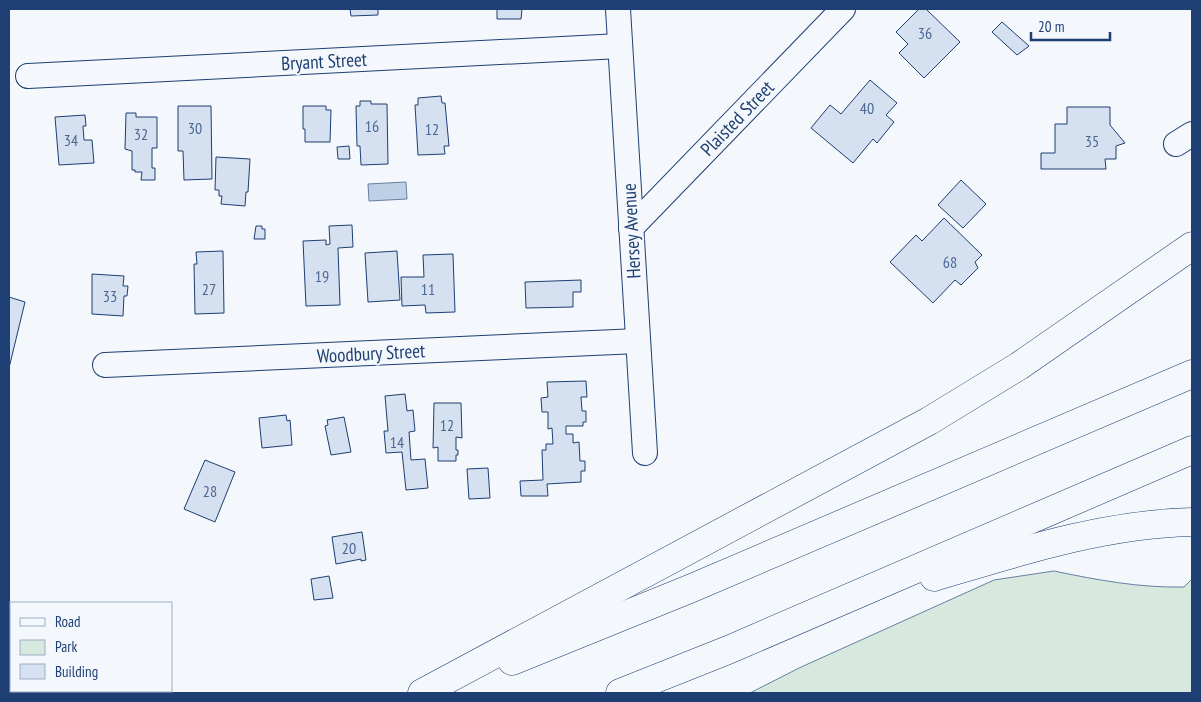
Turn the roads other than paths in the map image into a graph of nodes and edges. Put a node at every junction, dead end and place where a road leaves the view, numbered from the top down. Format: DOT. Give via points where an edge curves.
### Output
graph roads {
  1 [pos="618,9"];
  2 [pos="843,9"];
  3 [pos="620,46"];
  4 [pos="28,76"];
  5 [pos="631,228"];
  6 [pos="1192,246"];
  7 [pos="638,341"];
  8 [pos="105,365"];
  9 [pos="1192,374"];
  10 [pos="1192,450"];
  11 [pos="645,452"];
  12 [pos="1192,522"];
  13 [pos="813,613"];
  14 [pos="423,693"];
  15 [pos="620,693"];
  1 -- 3 [label="street, Hersey Avenue"];
  2 -- 5 [label="street, Plaisted Street"];
  3 -- 4 [label="street, Bryant Street"];
  3 -- 5 [label="street, Hersey Avenue"];
  5 -- 7 [label="street, Hersey Avenue"];
  6 -- 14 [label="highway" via="1027,361 928,421"];
  7 -- 8 [label="street, Woodbury Street"];
  7 -- 11 [label="street, Hersey Avenue"];
  9 -- 14 [label="highway" via="601,627"];
  10 -- 13 [label="highway"];
  12 -- 13 [label="highway" via="1137,526 1057,542"];
  13 -- 15 [label="highway"];
}
